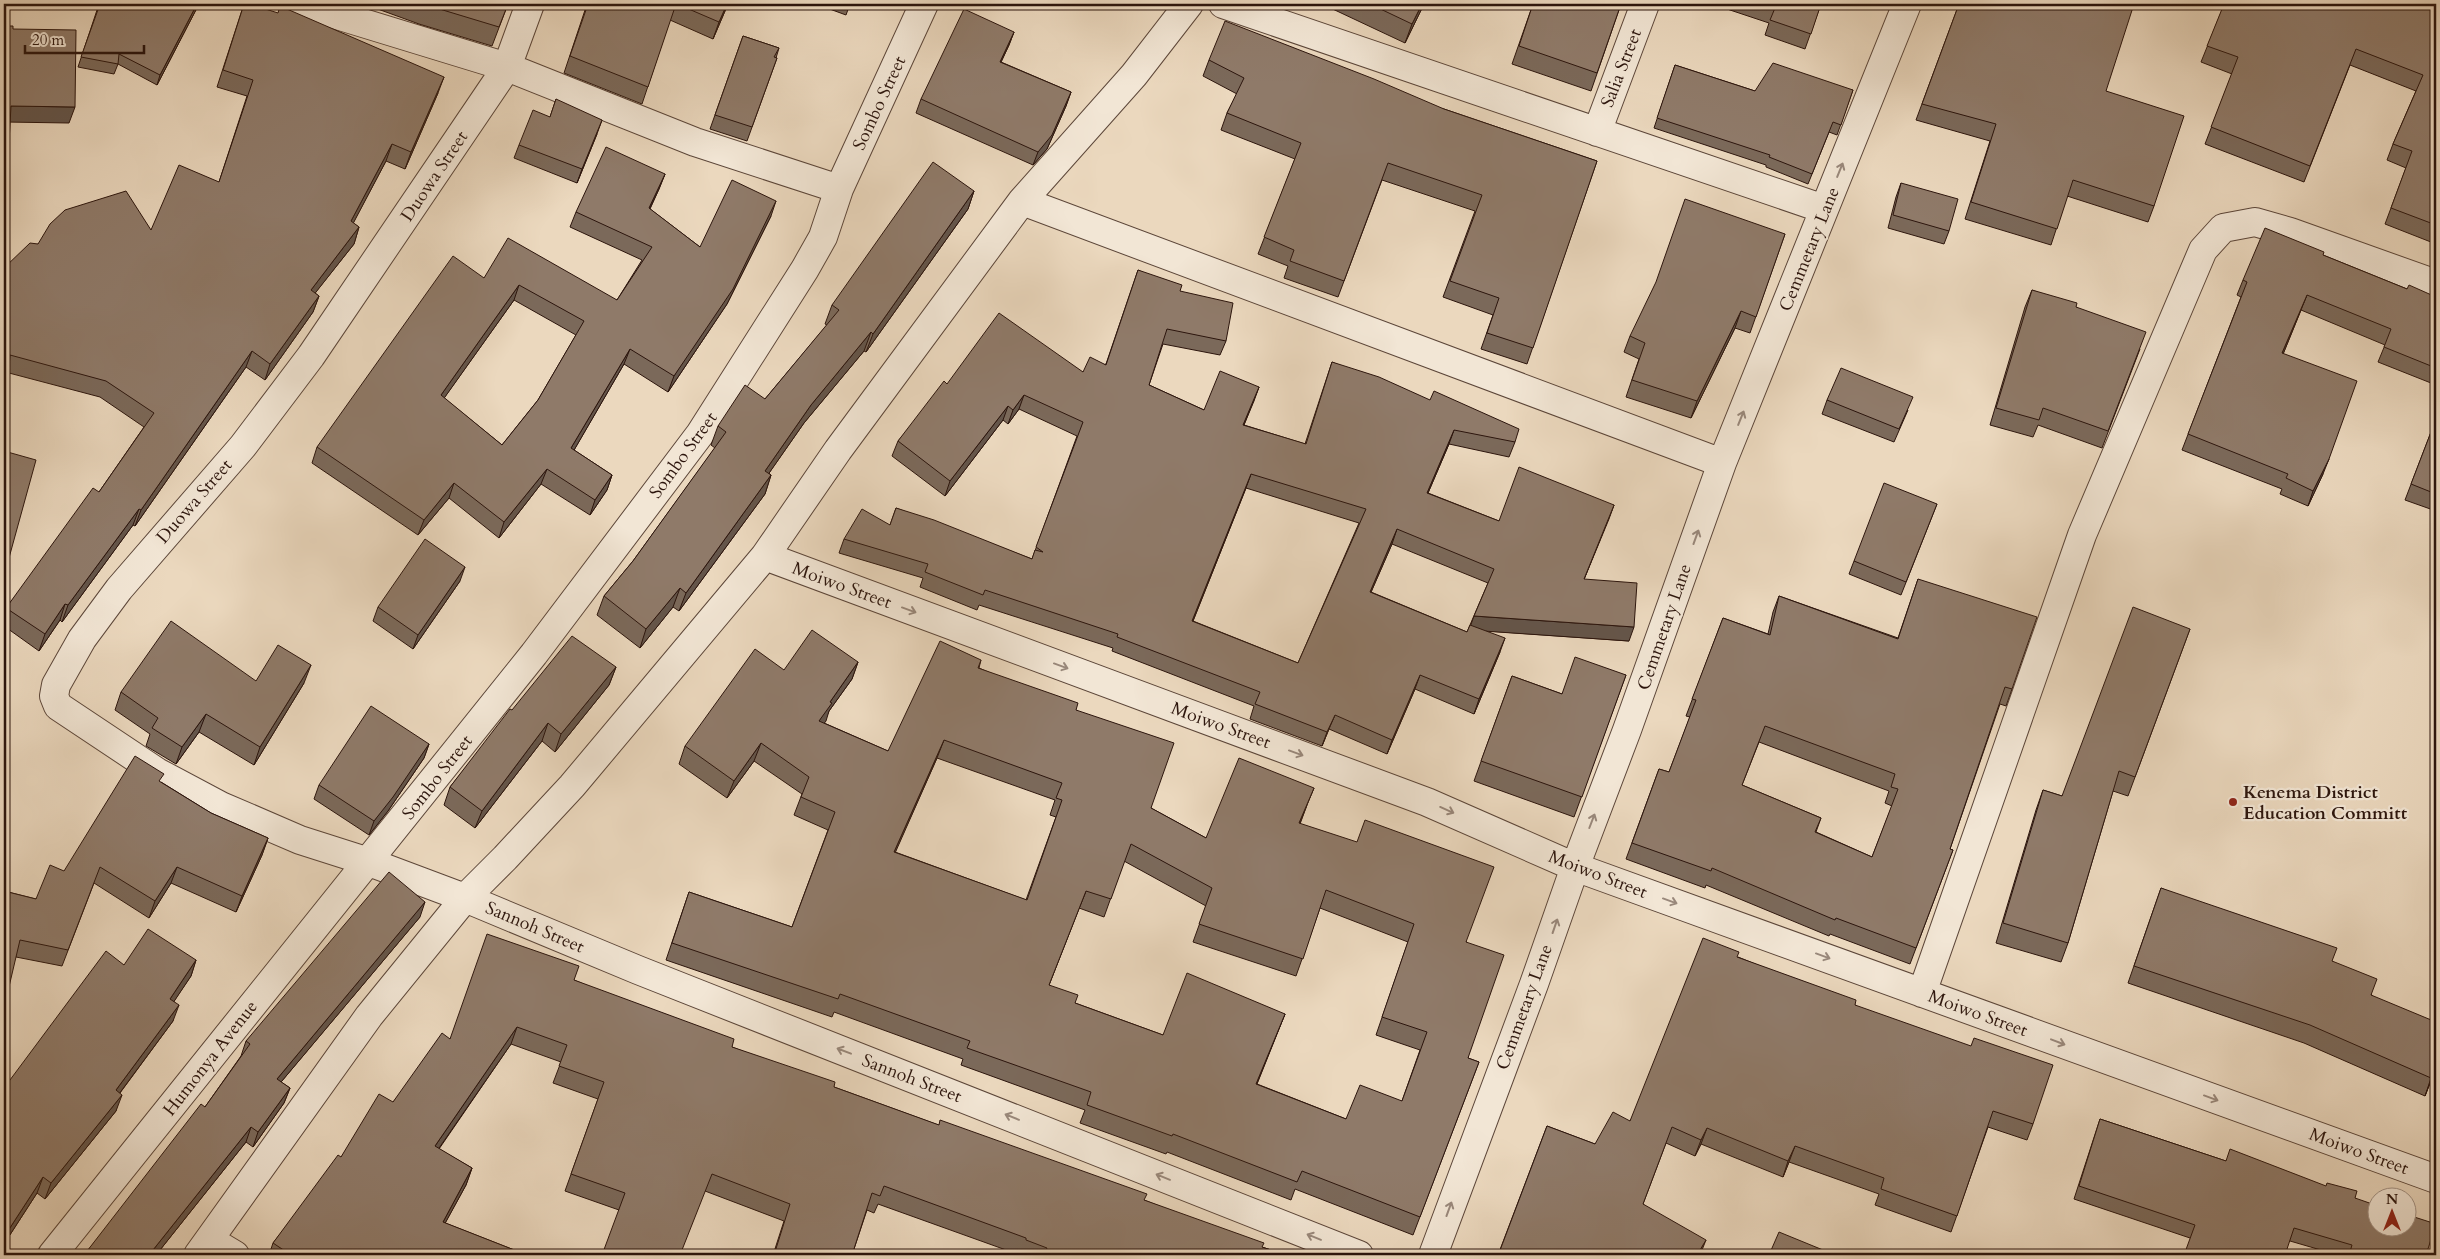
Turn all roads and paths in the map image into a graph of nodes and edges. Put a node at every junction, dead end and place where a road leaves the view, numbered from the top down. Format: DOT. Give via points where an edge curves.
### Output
graph roads {
  1 [pos="301,4"];
  2 [pos="530,4"];
  3 [pos="924,4"];
  4 [pos="1189,4"];
  5 [pos="1222,4"];
  6 [pos="1645,4"];
  7 [pos="1907,4"];
  8 [pos="507,67"];
  9 [pos="1597,132"];
  10 [pos="839,189"];
  11 [pos="1022,201"];
  12 [pos="1824,209"];
  13 [pos="2436,284"];
  14 [pos="1722,463"];
  15 [pos="765,556"];
  16 [pos="369,862"];
  17 [pos="1575,866"];
  18 [pos="465,898"];
  19 [pos="1922,992"];
  20 [pos="2436,1179"];
  21 [pos="204,1248"];
  22 [pos="52,1255"];
  23 [pos="234,1255"];
  24 [pos="1359,1255"];
  25 [pos="1432,1255"];
  1 -- 8 [label="street"];
  2 -- 8 [label="street, Duowa Street"];
  3 -- 10 [label="street, Sombo Street"];
  4 -- 11 [label="street" via="1134,76"];
  5 -- 9 [label="street"];
  6 -- 9 [label="street, Salia Street"];
  12 -- 7 [label="street, Cemmetary Lane, one-way"];
  8 -- 10 [label="street" via="695,142"];
  8 -- 16 [label="street, Duowa Street" via="311,356 243,446 131,575 82,639 56,685 54,696 58,706 149,766 221,806 300,840"];
  9 -- 12 [label="street"];
  10 -- 16 [label="street, Sombo Street" via="823,237 805,269 700,434 534,654"];
  11 -- 14 [label="street"];
  11 -- 15 [label="street" via="838,450"];
  14 -- 12 [label="street, Cemmetary Lane, one-way"];
  13 -- 19 [label="street" via="2255,222 2223,228 2203,250 2082,535"];
  17 -- 14 [label="street, Cemmetary Lane, one-way"];
  15 -- 17 [label="street, Moiwo Street, one-way" via="1427,802"];
  15 -- 18 [label="street" via="572,786"];
  16 -- 18 [label="street, Duowa Street"];
  16 -- 22 [label="street, Humonya Avenue"];
  17 -- 19 [label="street, Moiwo Street, one-way"];
  25 -- 17 [label="street, Cemmetary Lane, one-way"];
  18 -- 21 [label="street" via="369,1016"];
  24 -- 18 [label="street, Sannoh Street, one-way" via="638,970"];
  19 -- 20 [label="street, Moiwo Street, one-way"];
  21 -- 23 [label="street"];
}
